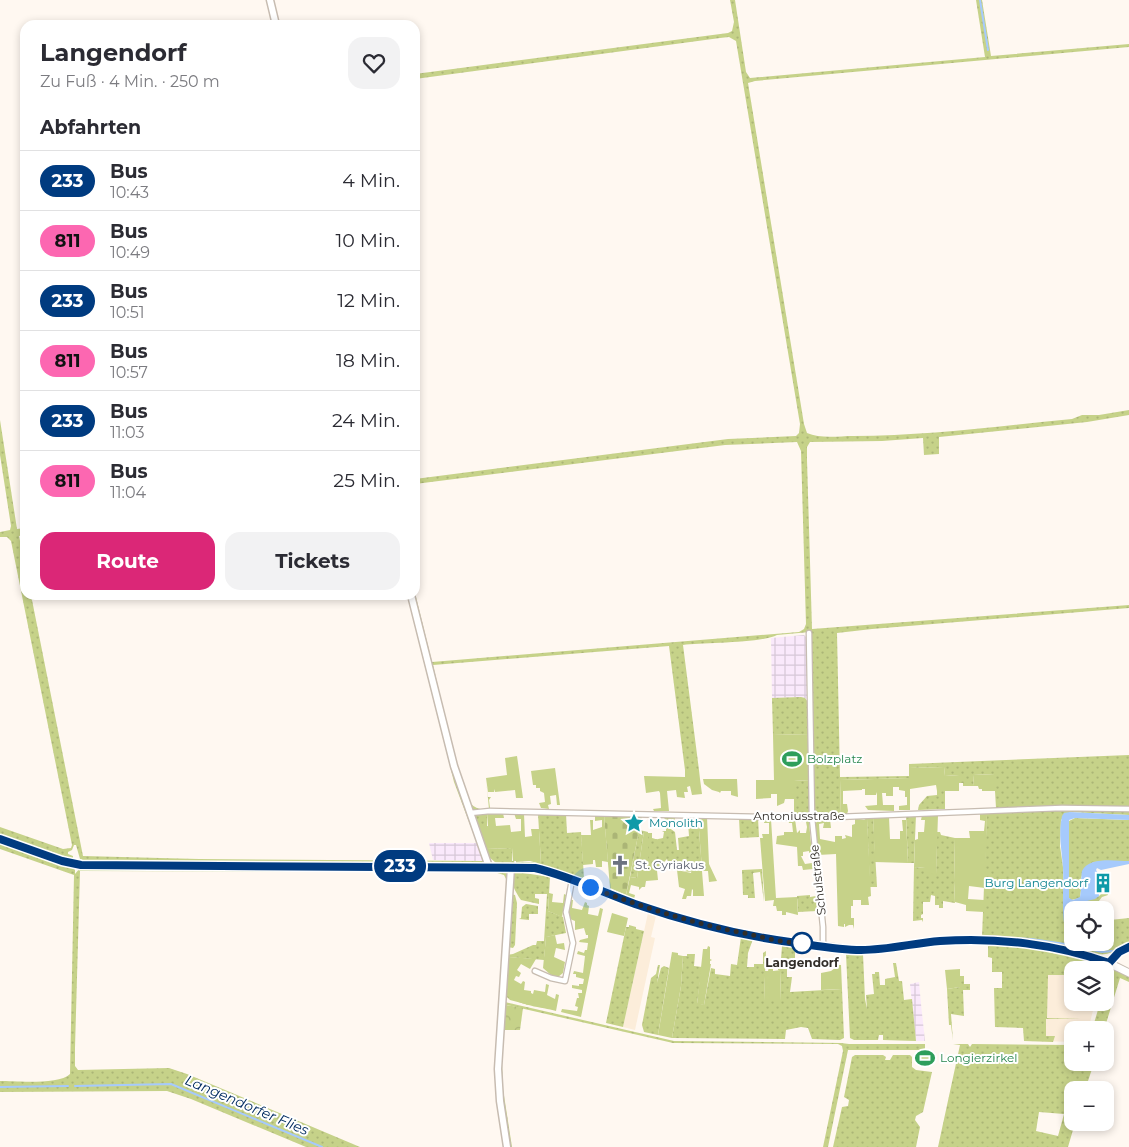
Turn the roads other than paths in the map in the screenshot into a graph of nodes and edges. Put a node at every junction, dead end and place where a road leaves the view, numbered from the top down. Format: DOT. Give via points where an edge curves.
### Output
graph roads {
  1 [pos="270,0"];
  2 [pos="275,20"];
  3 [pos="412,600"];
  4 [pos="809,634"];
  5 [pos="1129,809"];
  6 [pos="470,813"];
  7 [pos="812,818"];
  8 [pos="0,839"];
  9 [pos="489,867"];
  10 [pos="511,867"];
  11 [pos="572,880"];
  12 [pos="823,946"];
  13 [pos="1129,947"];
  14 [pos="1102,961"];
  15 [pos="1111,961"];
  16 [pos="1114,966"];
  17 [pos="536,971"];
  18 [pos="1129,973"];
  19 [pos="507,1147"];
  1 -- 2 [label="street"];
  3 -- 6 [label="street" via="454,766"];
  4 -- 7 [label="street, Schulstraße"];
  5 -- 7 [label="street, Antoniusstraße" via="1052,808"];
  6 -- 7 [label="street, Antoniusstraße"];
  6 -- 9 [label="street"];
  7 -- 12 [label="street, Schulstraße"];
  8 -- 9 [label="main road" via="81,865"];
  9 -- 10 [label="main road"];
  10 -- 11 [label="main road" via="539,869"];
  10 -- 19 [label="street" via="498,1070"];
  11 -- 12 [label="main road" via="700,924"];
  11 -- 17 [label="street" via="566,912 573,943 564,981"];
  12 -- 14 [label="main road" via="873,950 954,940 998,941 1033,944"];
  13 -- 15 [label="street"];
  16 -- 18 [label="main road"];
}
